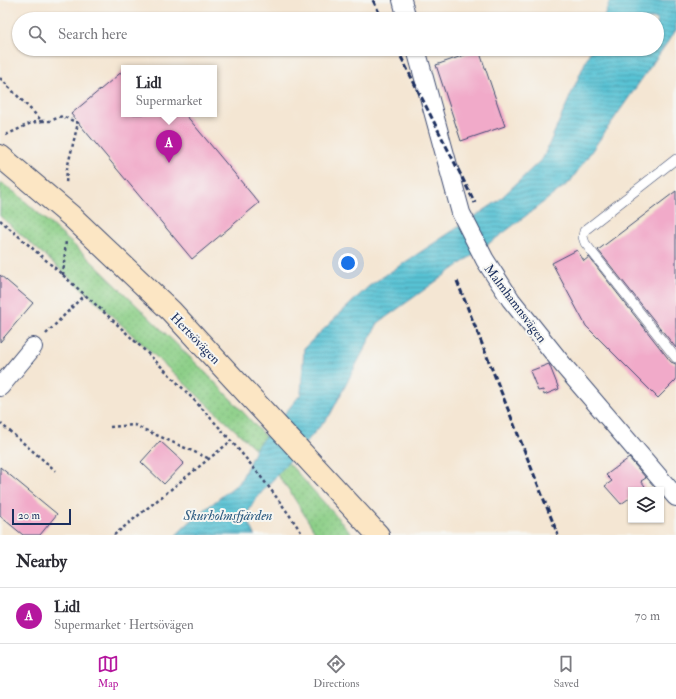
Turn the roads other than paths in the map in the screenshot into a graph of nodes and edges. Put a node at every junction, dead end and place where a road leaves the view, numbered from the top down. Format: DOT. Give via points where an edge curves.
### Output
graph roads {
  1 [pos="402,0"];
  2 [pos="405,12"];
  3 [pos="418,56"];
  4 [pos="1,146"];
  5 [pos="676,159"];
  6 [pos="33,347"];
  7 [pos="676,358"];
  8 [pos="0,387"];
  9 [pos="676,497"];
  10 [pos="378,535"];
  1 -- 2 [label="street"];
  3 -- 9 [label="street, Malmhamnsvägen" via="461,213 484,260 511,300 563,365"];
  4 -- 10 [label="main road, Hertsövägen" via="218,360"];
  5 -- 7 [label="lane" via="584,231 583,237"];
  6 -- 8 [label="street"];
}
